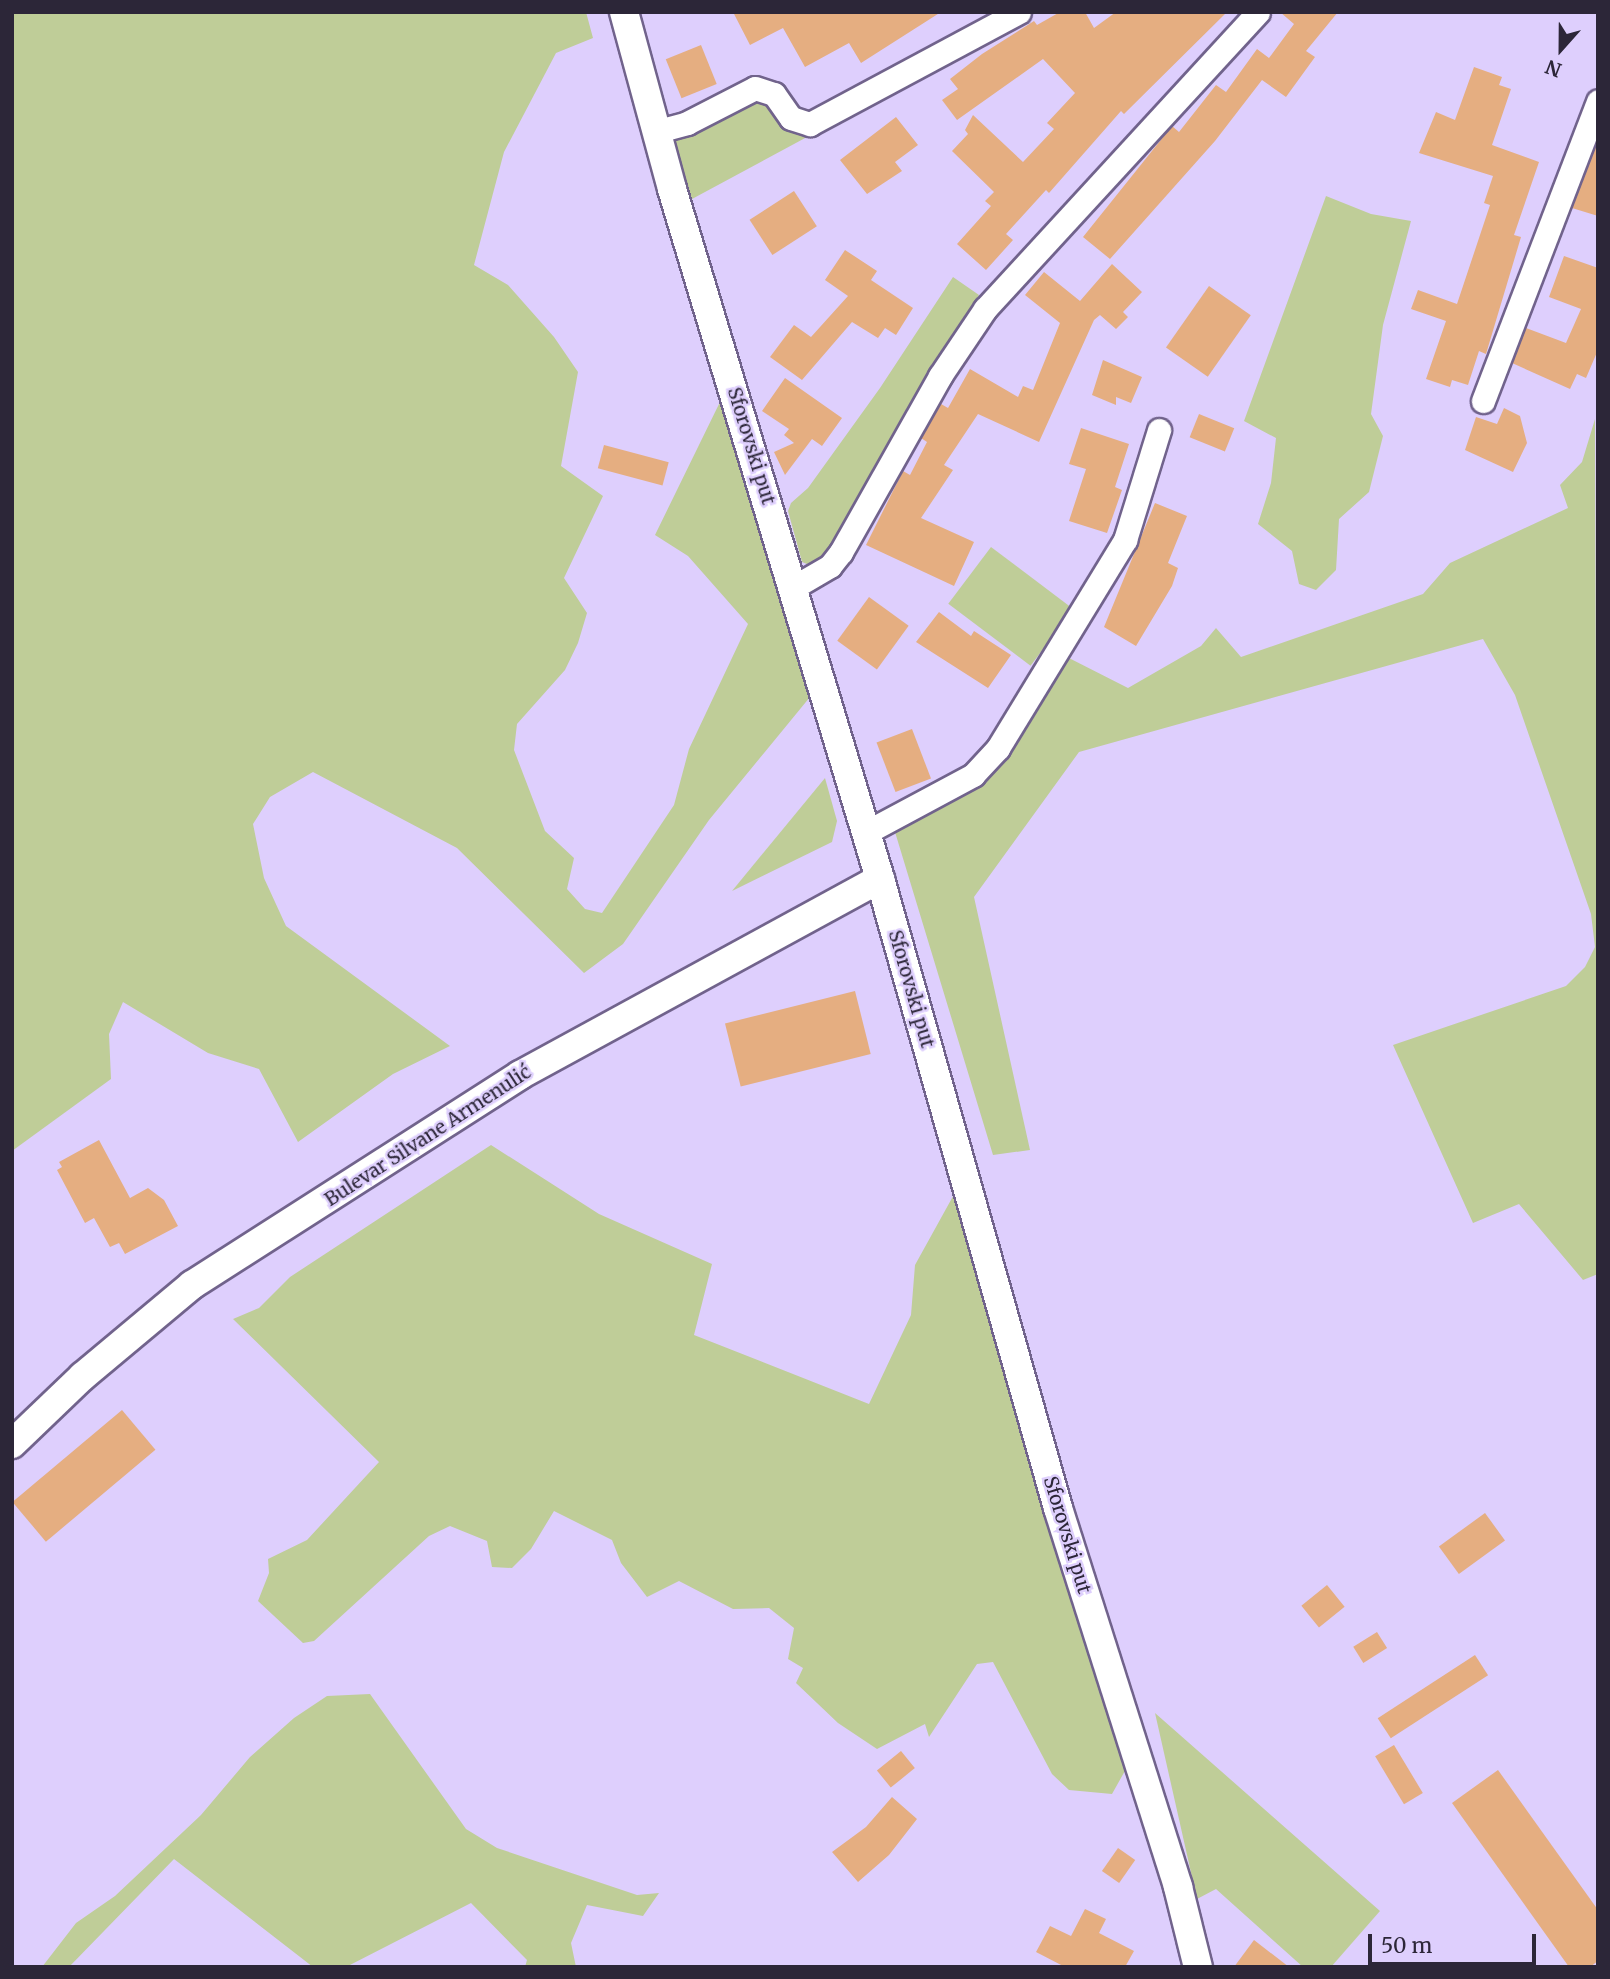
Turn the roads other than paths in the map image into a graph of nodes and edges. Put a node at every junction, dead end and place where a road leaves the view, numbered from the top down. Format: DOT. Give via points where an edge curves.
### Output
graph roads {
  1 [pos="624,12"];
  2 [pos="1019,12"];
  3 [pos="1258,12"];
  4 [pos="1598,102"];
  5 [pos="658,131"];
  6 [pos="1483,401"];
  7 [pos="1159,430"];
  8 [pos="794,587"];
  9 [pos="865,833"];
  10 [pos="880,879"];
  11 [pos="12,1444"];
  12 [pos="1198,1967"];
  1 -- 5 [label="street, Sforovski put"];
  2 -- 5 [label="street" via="810,124 791,118 774,94 755,88 687,123"];
  3 -- 8 [label="street" via="985,309 940,376 841,552 830,566"];
  4 -- 6 [label="street"];
  5 -- 8 [label="street, Sforovski put"];
  7 -- 9 [label="street" via="1125,540 998,748 973,775"];
  8 -- 9 [label="street, Sforovski put"];
  9 -- 10 [label="street, Sforovski put"];
  10 -- 11 [label="street, Bulevar Silvane Armenulić" via="520,1075 192,1285 83,1376"];
  10 -- 12 [label="street, Sforovski put" via="1058,1508 1178,1887"];
}
